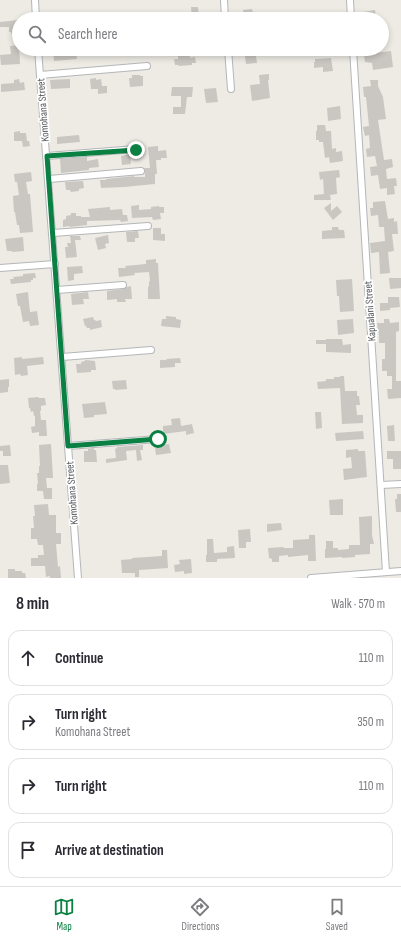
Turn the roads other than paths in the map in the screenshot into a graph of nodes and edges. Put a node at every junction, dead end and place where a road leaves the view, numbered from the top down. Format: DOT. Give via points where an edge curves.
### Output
graph roads {
  1 [pos="35,0"];
  2 [pos="224,0"];
  3 [pos="350,0"];
  4 [pos="36,12"];
  5 [pos="225,12"];
  6 [pos="351,12"];
  7 [pos="39,56"];
  8 [pos="229,56"];
  9 [pos="353,56"];
  10 [pos="147,66"];
  11 [pos="40,75"];
  12 [pos="231,89"];
  13 [pos="136,150"];
  14 [pos="47,156"];
  15 [pos="141,170"];
  16 [pos="48,179"];
  17 [pos="148,226"];
  18 [pos="53,233"];
  19 [pos="55,264"];
  20 [pos="0,268"];
  21 [pos="123,285"];
  22 [pos="57,290"];
  23 [pos="151,350"];
  24 [pos="62,357"];
  25 [pos="158,439"];
  26 [pos="68,446"];
  27 [pos="401,484"];
  28 [pos="381,485"];
  29 [pos="401,571"];
  30 [pos="386,572"];
  31 [pos="78,578"];
  32 [pos="311,578"];
  33 [pos="321,578"];
  1 -- 4 [label="street"];
  2 -- 5 [label="street"];
  3 -- 6 [label="street"];
  7 -- 11 [label="street, Komohana Street"];
  8 -- 12 [label="street"];
  9 -- 28 [label="street, Kapualani Street"];
  10 -- 11 [label="street"];
  11 -- 14 [label="street, Komohana Street"];
  13 -- 14 [label="street"];
  14 -- 16 [label="street, Komohana Street"];
  15 -- 16 [label="street"];
  16 -- 18 [label="street, Komohana Street"];
  17 -- 18 [label="street"];
  18 -- 19 [label="street, Komohana Street"];
  19 -- 20 [label="street"];
  19 -- 22 [label="street, Komohana Street"];
  21 -- 22 [label="street"];
  22 -- 24 [label="street, Komohana Street"];
  23 -- 24 [label="street"];
  24 -- 26 [label="street, Komohana Street"];
  25 -- 26 [label="street"];
  26 -- 31 [label="street, Komohana Street"];
  27 -- 28 [label="street"];
  28 -- 30 [label="street, Kapualani Street"];
  29 -- 30 [label="street"];
  30 -- 33 [label="street"];
  32 -- 33 [label="street"];
}
